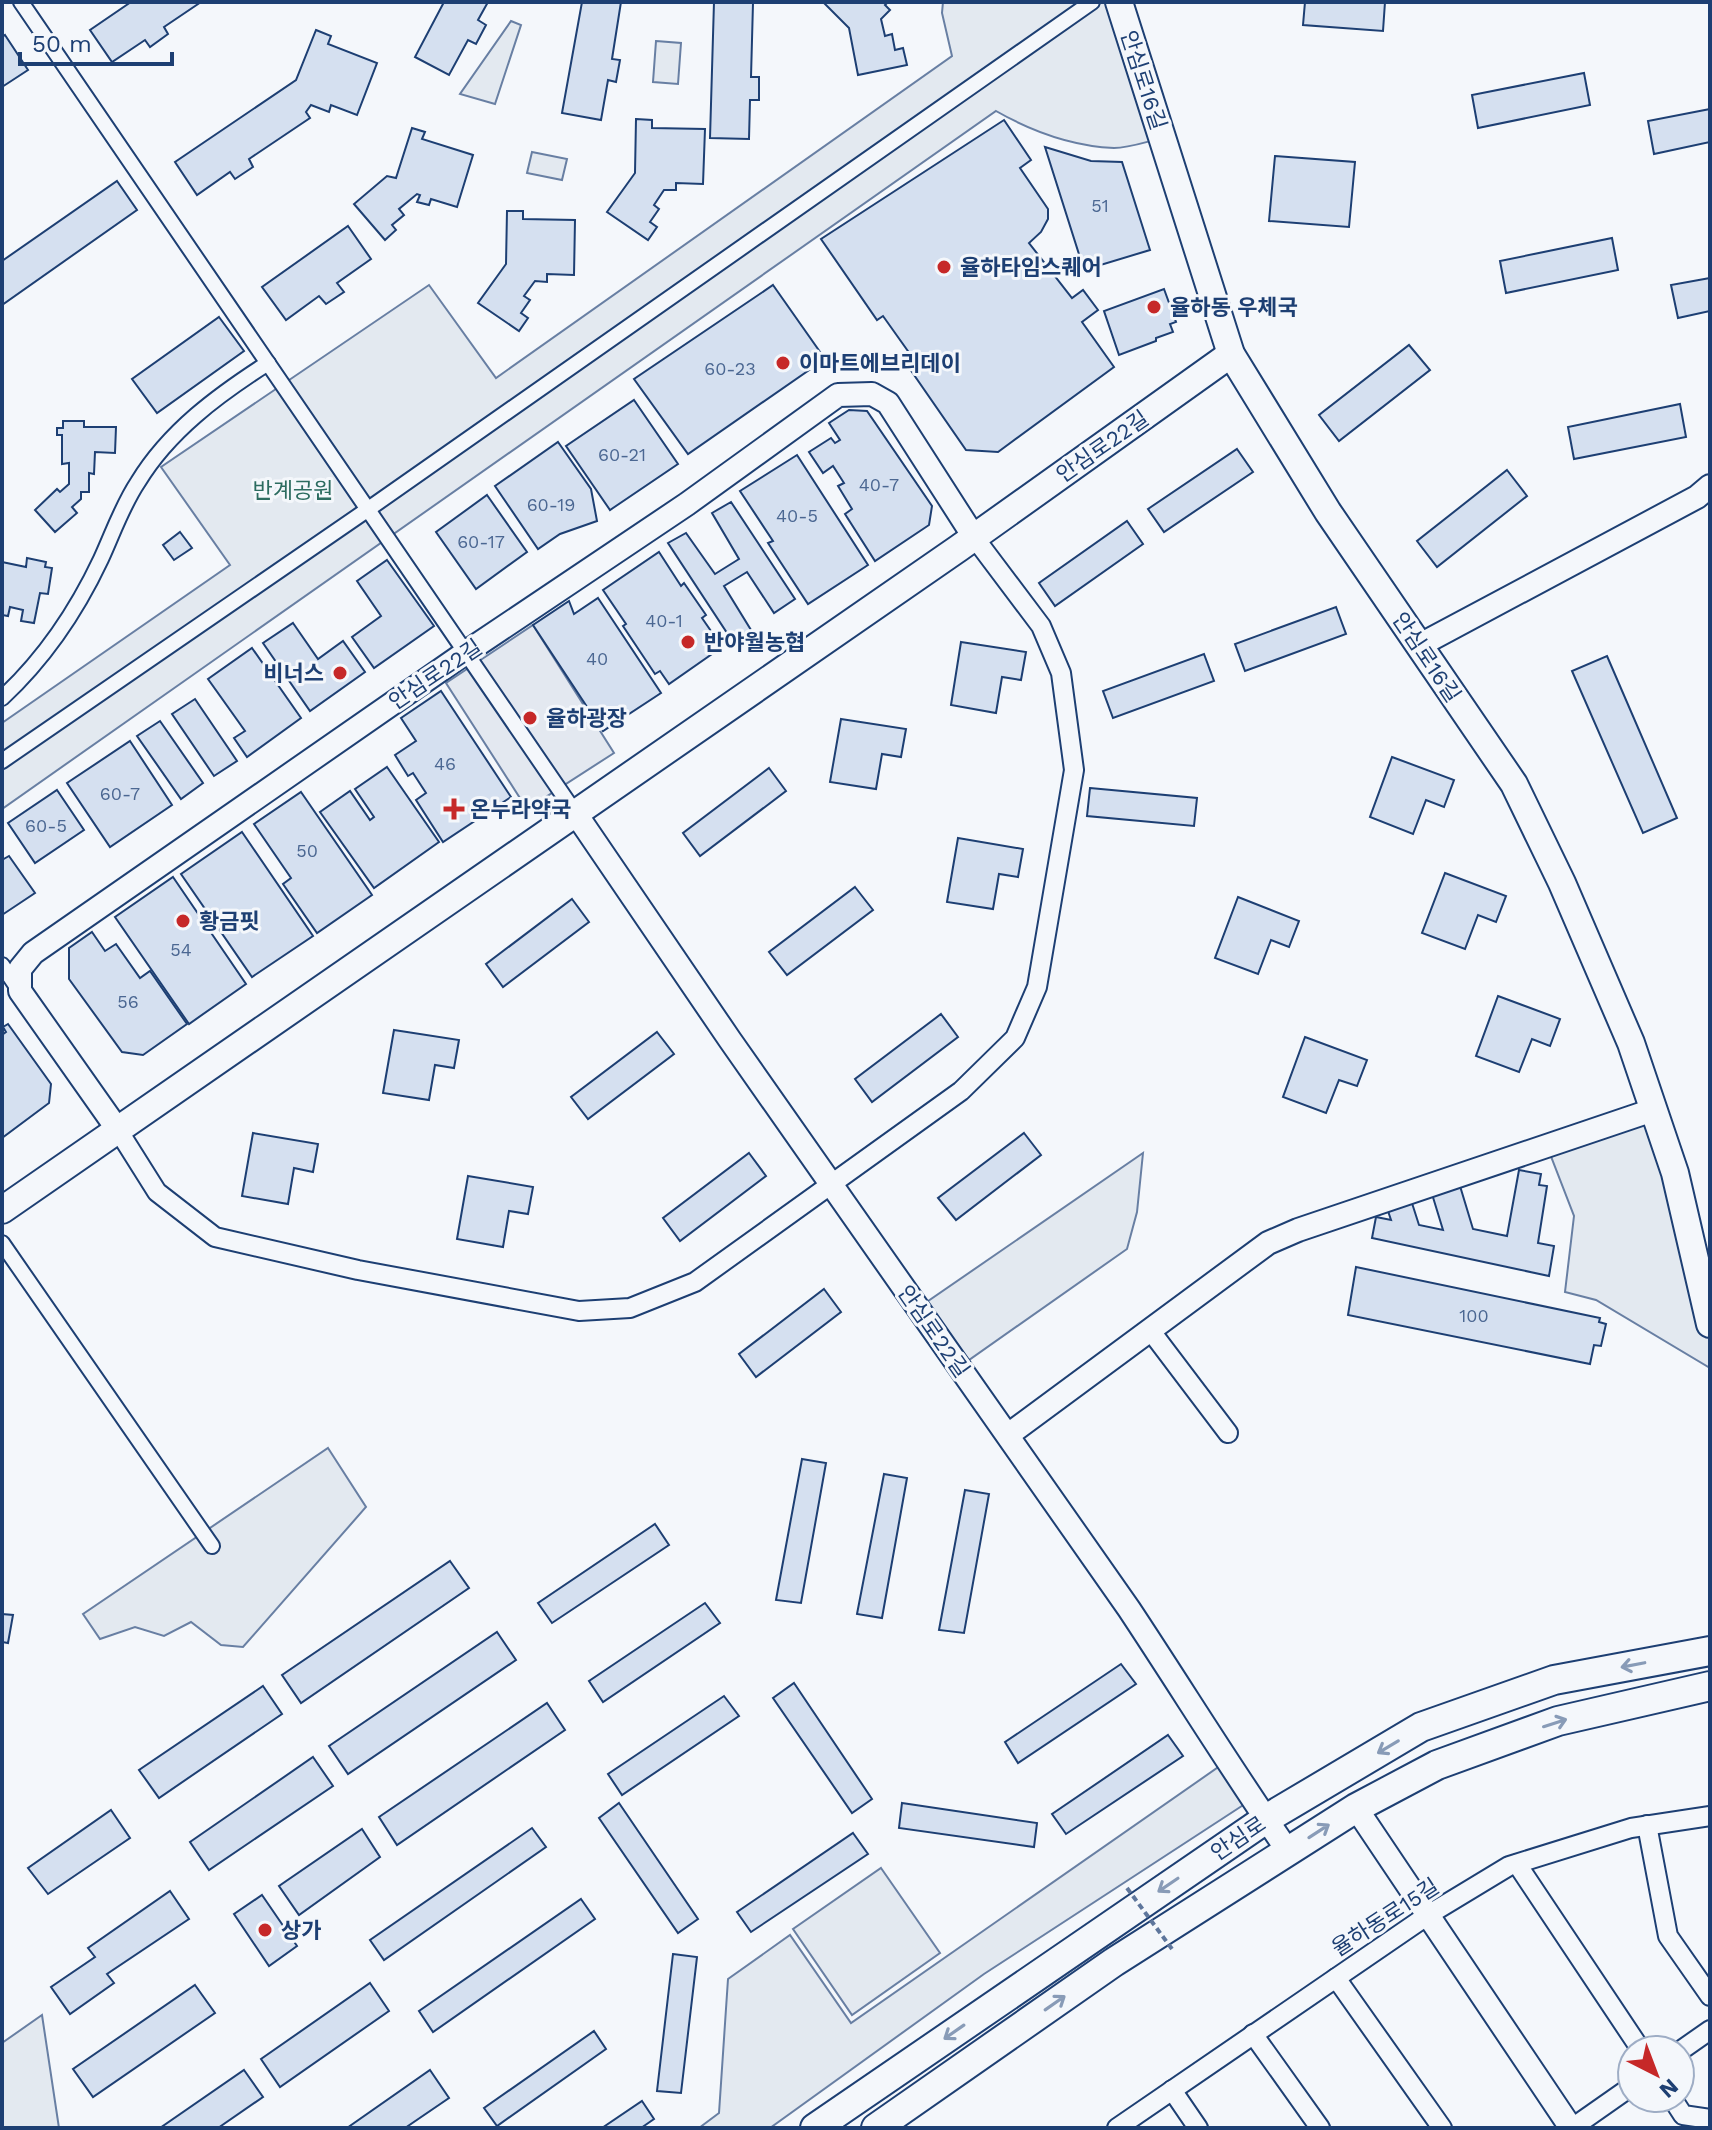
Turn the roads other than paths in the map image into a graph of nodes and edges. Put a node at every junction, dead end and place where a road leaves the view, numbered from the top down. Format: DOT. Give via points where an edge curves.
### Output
graph roads {
  1 [pos="21,2"];
  2 [pos="1092,2"];
  3 [pos="1119,2"];
  4 [pos="1231,354"];
  5 [pos="268,363"];
  6 [pos="1706,493"];
  7 [pos="367,510"];
  8 [pos="974,537"];
  9 [pos="1420,645"];
  10 [pos="465,653"];
  11 [pos="2,698"];
  12 [pos="2,761"];
  13 [pos="576,814"];
  14 [pos="2,965"];
  15 [pos="20,991"];
  16 [pos="1653,1110"];
  17 [pos="118,1130"];
  18 [pos="831,1184"];
  19 [pos="2,1210"];
  20 [pos="2,1243"];
  21 [pos="1710,1324"];
  22 [pos="1150,1330"];
  23 [pos="1228,1433"];
  24 [pos="1008,1435"];
  25 [pos="212,1546"];
  26 [pos="1710,1651"];
  27 [pos="1710,1686"];
  28 [pos="1356,1808"];
  29 [pos="1710,1816"];
  30 [pos="1266,1819"];
  31 [pos="1647,1825"];
  32 [pos="1288,1851"];
  33 [pos="1517,1864"];
  34 [pos="1428,1915"];
  35 [pos="1336,1978"];
  36 [pos="1710,1996"];
  37 [pos="1253,2034"];
  38 [pos="1630,2034"];
  39 [pos="1172,2090"];
  40 [pos="1616,2097"];
  41 [pos="1682,2114"];
  42 [pos="1710,2119"];
  43 [pos="815,2128"];
  44 [pos="876,2128"];
  45 [pos="1117,2128"];
  46 [pos="1198,2128"];
  47 [pos="1320,2128"];
  48 [pos="1442,2128"];
  49 [pos="1572,2128"];
  1 -- 5 [label="street"];
  2 -- 7 [label="street"];
  3 -- 4 [label="main road, 안심로16길"];
  4 -- 8 [label="main road, 안심로22길"];
  4 -- 9 [label="main road, 안심로16길" via="1328,512"];
  5 -- 7 [label="street"];
  5 -- 11 [label="street" via="218,397 162,450 131,493 74,610"];
  6 -- 9 [label="street"];
  7 -- 10 [label="street"];
  7 -- 12 [label="street"];
  8 -- 10 [label="street, 안심로22길" via="888,403 872,394 838,395"];
  8 -- 13 [label="main road, 안심로22길"];
  8 -- 18 [label="street" via="1041,626 1061,673 1074,770 1037,987 1015,1038 961,1091"];
  9 -- 16 [label="main road, 안심로16길" via="1514,784 1631,1043"];
  10 -- 13 [label="street"];
  10 -- 15 [label="street, 안심로22길" via="33,953 20,969"];
  13 -- 17 [label="main road, 안심로22길"];
  13 -- 18 [label="street, 안심로22길"];
  14 -- 15 [label="street"];
  15 -- 17 [label="street"];
  16 -- 21 [label="main road, 안심로16길" via="1675,1173"];
  16 -- 22 [label="street" via="1268,1243"];
  17 -- 18 [label="street" via="157,1192 215,1237 579,1311 630,1308 695,1282"];
  17 -- 19 [label="main road, 안심로22길"];
  18 -- 24 [label="street, 안심로22길"];
  20 -- 25 [label="street"];
  22 -- 23 [label="street"];
  22 -- 24 [label="street"];
  24 -- 30 [label="street, 안심로22길"];
  26 -- 30 [label="main road, 안심로, one-way" via="1554,1680 1421,1727"];
  28 -- 27 [label="main road, 안심로, one-way" via="1437,1765 1558,1721"];
  32 -- 28 [label="main road, 안심로, one-way"];
  28 -- 34 [label="street"];
  29 -- 31 [label="street, 율하동로15길"];
  30 -- 32 [label="street, 안심로22길"];
  30 -- 43 [label="main road, 안심로, one-way"];
  31 -- 33 [label="street, 율하동로15길"];
  31 -- 36 [label="street" via="1668,1936"];
  44 -- 32 [label="main road, 안심로, one-way" via="1114,1962"];
  33 -- 34 [label="street, 율하동로15길"];
  33 -- 38 [label="street"];
  34 -- 35 [label="street, 율하동로15길"];
  34 -- 49 [label="street"];
  35 -- 37 [label="street, 율하동로15길"];
  35 -- 48 [label="street"];
  37 -- 39 [label="street, 율하동로15길"];
  37 -- 47 [label="street"];
  39 -- 45 [label="street, 율하동로15길"];
  39 -- 46 [label="street"];
  40 -- 49 [label="street"];
  41 -- 42 [label="street"];
}
